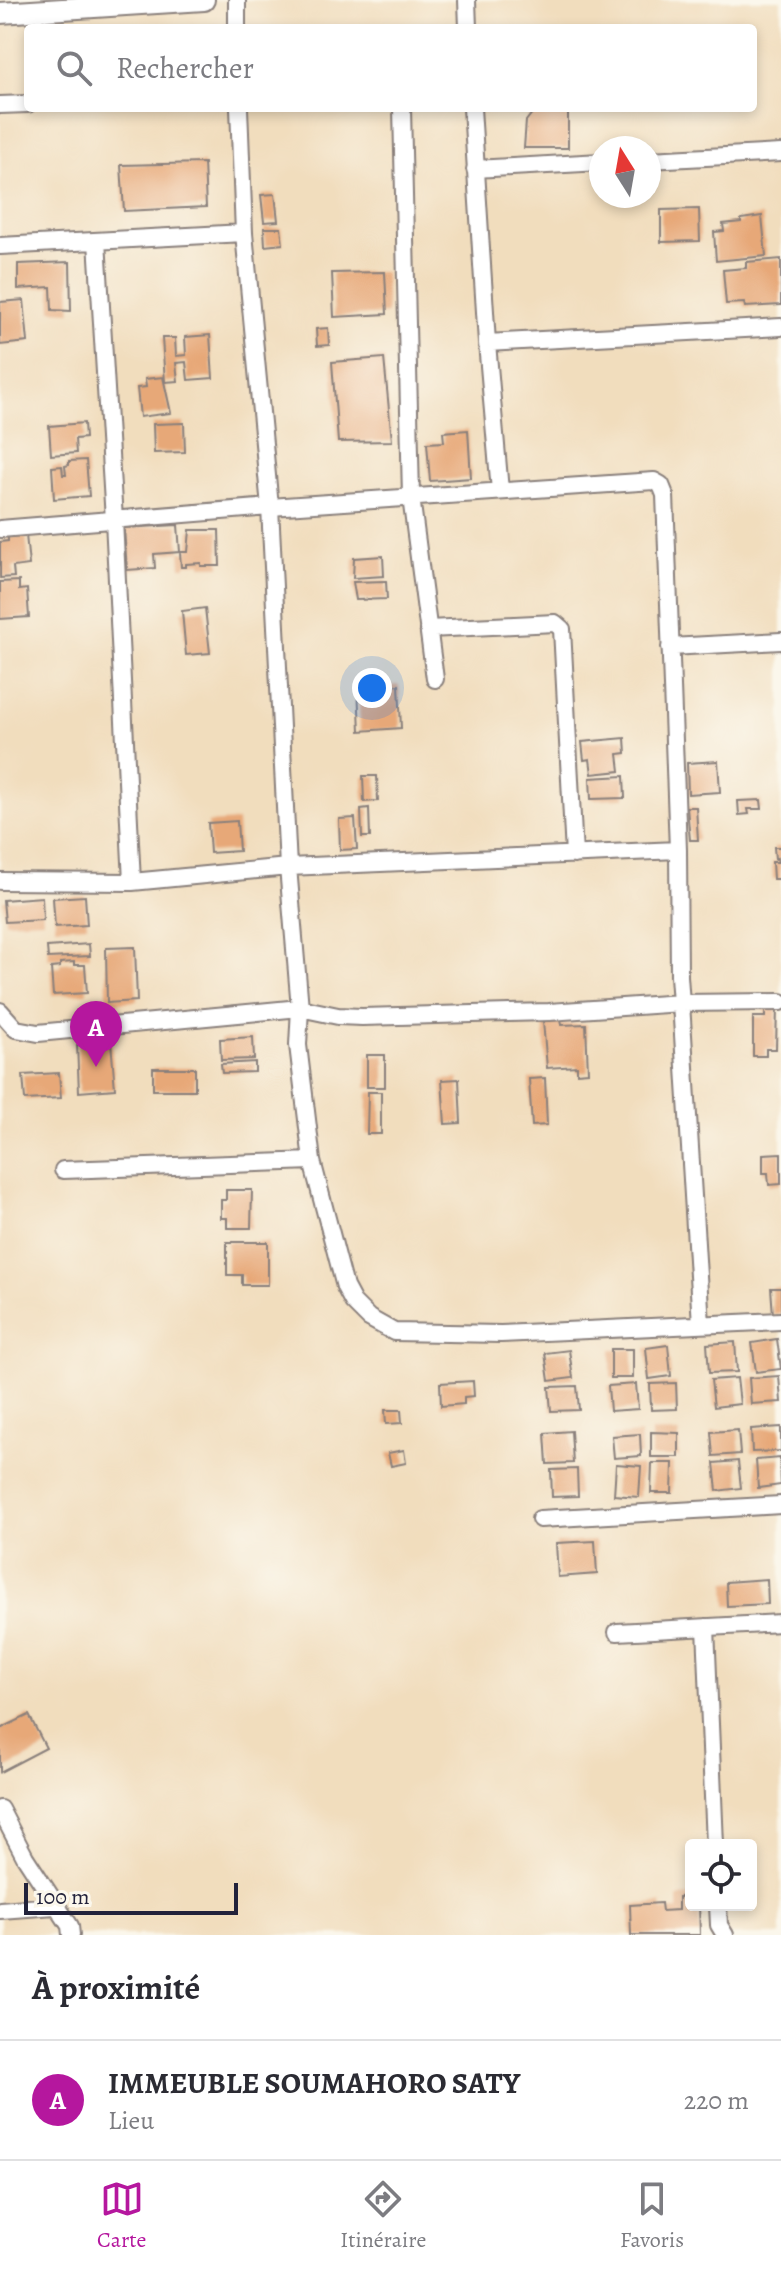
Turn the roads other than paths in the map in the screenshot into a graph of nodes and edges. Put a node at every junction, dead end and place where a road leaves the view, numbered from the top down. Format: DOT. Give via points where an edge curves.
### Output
graph roads {
  1 [pos="204,0"];
  2 [pos="237,0"];
  3 [pos="467,0"];
  4 [pos="0,13"];
  5 [pos="237,24"];
  6 [pos="468,24"];
  7 [pos="24,104"];
  8 [pos="0,105"];
  9 [pos="239,112"];
  10 [pos="402,112"];
  11 [pos="472,112"];
  12 [pos="781,153"];
  13 [pos="661,159"];
  14 [pos="589,163"];
  15 [pos="475,169"];
  16 [pos="244,233"];
  17 [pos="97,241"];
  18 [pos="0,246"];
  19 [pos="781,327"];
  20 [pos="487,343"];
  21 [pos="500,491"];
  22 [pos="411,497"];
  23 [pos="270,507"];
  24 [pos="114,520"];
  25 [pos="0,529"];
  26 [pos="428,629"];
  27 [pos="781,641"];
  28 [pos="670,647"];
  29 [pos="435,679"];
  30 [pos="678,850"];
  31 [pos="574,855"];
  32 [pos="288,867"];
  33 [pos="0,881"];
  34 [pos="132,882"];
  35 [pos="781,1002"];
  36 [pos="681,1003"];
  37 [pos="300,1008"];
  38 [pos="0,1011"];
  39 [pos="312,1161"];
  40 [pos="63,1170"];
  41 [pos="781,1321"];
  42 [pos="701,1324"];
  43 [pos="781,1505"];
  44 [pos="540,1519"];
  45 [pos="781,1623"];
  46 [pos="706,1627"];
  47 [pos="617,1632"];
  48 [pos="0,1809"];
  49 [pos="715,1839"];
  50 [pos="55,1906"];
  51 [pos="0,1910"];
  52 [pos="718,1911"];
  53 [pos="71,1935"];
  54 [pos="725,1935"];
  1 -- 4 [label="main road"];
  2 -- 5 [label="street"];
  3 -- 6 [label="street"];
  7 -- 8 [label="street"];
  9 -- 16 [label="street"];
  10 -- 22 [label="street"];
  11 -- 15 [label="street"];
  12 -- 13 [label="street"];
  14 -- 15 [label="street"];
  15 -- 20 [label="street"];
  16 -- 17 [label="street"];
  16 -- 23 [label="street"];
  17 -- 18 [label="street"];
  17 -- 24 [label="street"];
  19 -- 20 [label="street"];
  20 -- 21 [label="street"];
  21 -- 22 [label="street"];
  21 -- 28 [label="street" via="654,481 661,485"];
  22 -- 23 [label="street"];
  22 -- 26 [label="street"];
  23 -- 24 [label="street"];
  23 -- 32 [label="street"];
  24 -- 25 [label="street"];
  24 -- 34 [label="street"];
  26 -- 29 [label="street"];
  26 -- 31 [label="street" via="555,623 562,629"];
  27 -- 28 [label="street"];
  28 -- 30 [label="street"];
  30 -- 31 [label="street"];
  30 -- 36 [label="street"];
  31 -- 32 [label="street"];
  32 -- 34 [label="street"];
  32 -- 37 [label="street"];
  33 -- 34 [label="street"];
  35 -- 36 [label="street"];
  36 -- 37 [label="street" via="362,1017"];
  36 -- 42 [label="street"];
  37 -- 38 [label="street" via="38,1033 16,1029"];
  37 -- 39 [label="street" via="298,1045"];
  39 -- 40 [label="street"];
  39 -- 42 [label="street" via="345,1287 369,1318 394,1332 501,1334"];
  41 -- 42 [label="street"];
  43 -- 44 [label="street"];
  45 -- 46 [label="street"];
  46 -- 47 [label="street"];
  46 -- 49 [label="street"];
  48 -- 50 [label="street"];
  50 -- 51 [label="street"];
  50 -- 53 [label="street"];
  52 -- 54 [label="street"];
}
